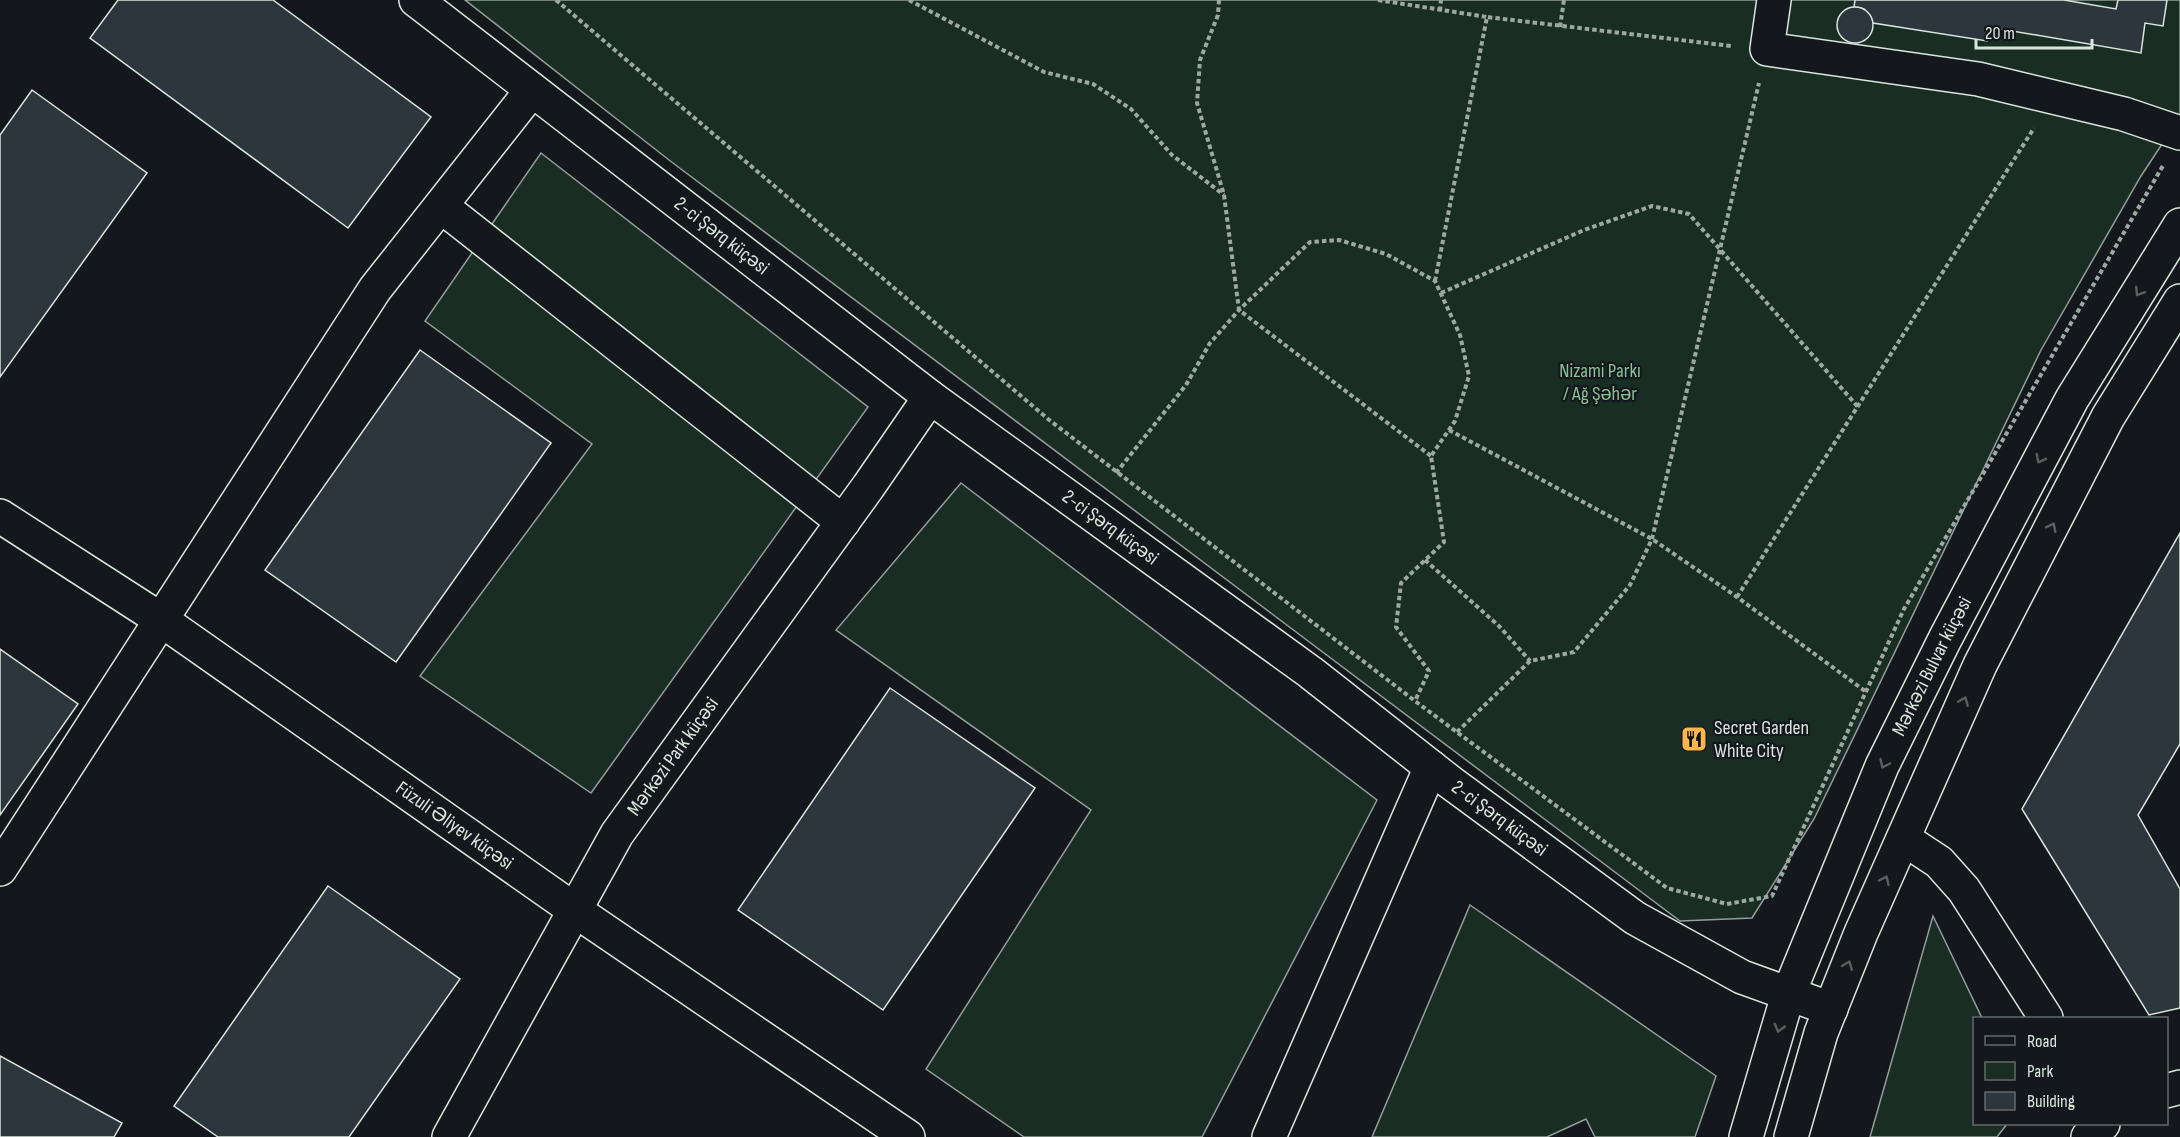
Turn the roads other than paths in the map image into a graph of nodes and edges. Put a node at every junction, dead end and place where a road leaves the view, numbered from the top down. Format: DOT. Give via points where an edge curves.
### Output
graph roads {
  1 [pos="416,0"];
  2 [pos="1774,0"];
  3 [pos="531,90"];
  4 [pos="2174,144"];
  5 [pos="441,206"];
  6 [pos="2180,225"];
  7 [pos="2180,301"];
  8 [pos="930,397"];
  9 [pos="0,516"];
  10 [pos="843,522"];
  11 [pos="160,619"];
  12 [pos="1431,767"];
  13 [pos="1904,839"];
  14 [pos="0,869"];
  15 [pos="576,911"];
  16 [pos="1788,994"];
  17 [pos="1831,1009"];
  18 [pos="2045,1017"];
  19 [pos="2102,1125"];
  20 [pos="449,1137"];
  21 [pos="908,1137"];
  22 [pos="1269,1137"];
  23 [pos="1746,1137"];
  24 [pos="1791,1137"];
  25 [pos="2088,1137"];
  1 -- 3 [label="street, 2-ci Şərq küçəsi"];
  2 -- 4 [label="street" via="1767,49 1978,79 2124,114"];
  3 -- 5 [label="street"];
  3 -- 8 [label="street, 2-ci Şərq küçəsi"];
  5 -- 10 [label="street"];
  5 -- 11 [label="street" via="375,290"];
  6 -- 16 [label="street, Mərkəzi Bulvar küçəsi, one-way" via="2072,399 1945,639 1882,766"];
  13 -- 7 [label="street, one-way" via="1980,666 2109,417"];
  8 -- 10 [label="street, Mərkəzi Park küçəsi"];
  8 -- 12 [label="street, 2-ci Şərq küçəsi" via="1310,672"];
  9 -- 11 [label="street, Füzuli Əliyev küçəsi"];
  10 -- 15 [label="street, Mərkəzi Park küçəsi" via="617,834"];
  11 -- 14 [label="street"];
  11 -- 15 [label="street, Füzuli Əliyev küçəsi"];
  12 -- 16 [label="street, 2-ci Şərq küçəsi" via="1635,918 1742,977"];
  12 -- 22 [label="street"];
  17 -- 13 [label="street, one-way"];
  13 -- 18 [label="street" via="1939,862 1964,890"];
  15 -- 20 [label="street, Mərkəzi Park küçəsi"];
  15 -- 21 [label="street, Füzuli Əliyev küçəsi"];
  16 -- 17 [label="street, 2-ci Şərq küçəsi"];
  16 -- 23 [label="street, Mərkəzi Bulvar küçəsi, one-way"];
  17 -- 24 [label="street"];
  19 -- 25 [label="street"];
}
